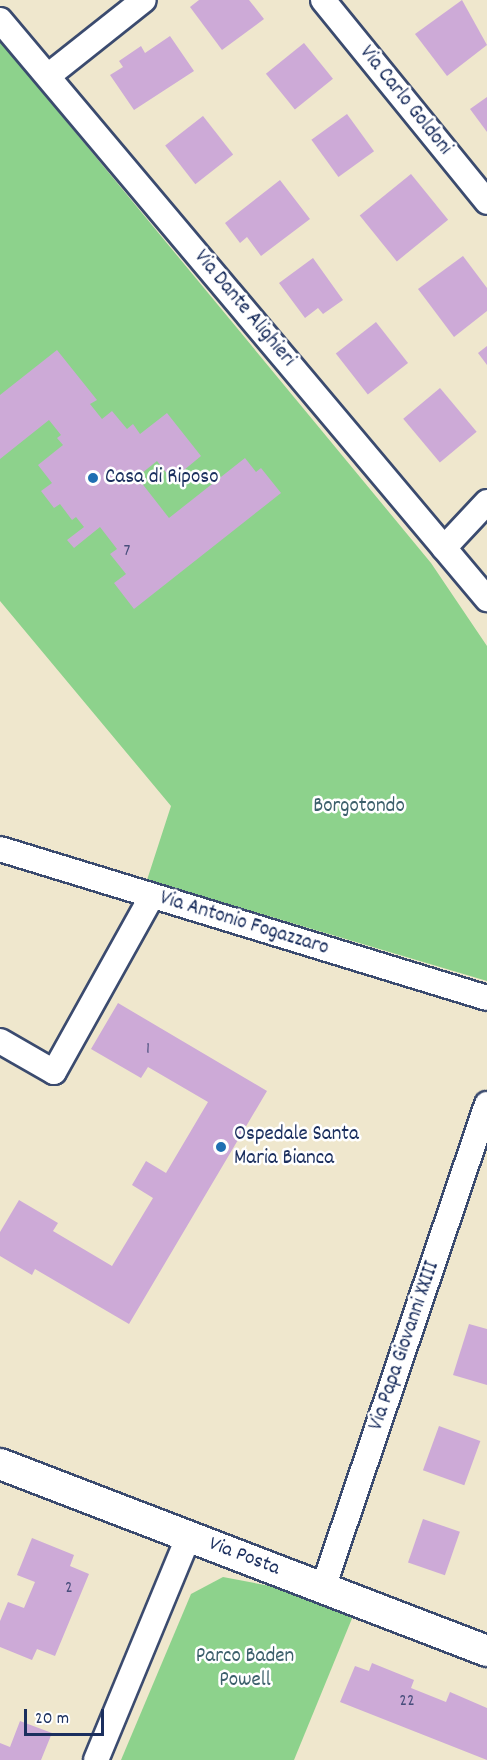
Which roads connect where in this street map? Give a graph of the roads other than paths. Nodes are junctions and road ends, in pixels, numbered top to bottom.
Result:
1 (144, 0) edge
2 (324, 0) edge
3 (0, 20) edge
4 (48, 76) junction
5 (487, 202) edge
6 (487, 502) edge
7 (444, 548) junction
8 (487, 599) edge
9 (0, 849) edge
10 (152, 896) junction
11 (487, 999) edge
12 (0, 1041) edge
13 (487, 1104) edge
14 (0, 1464) edge
15 (189, 1536) junction
16 (323, 1588) junction
17 (487, 1651) edge
18 (96, 1760) edge

1 - 4 street
2 - 5 street, Via Carlo Goldoni
3 - 4 street, Via Dante Alighieri
4 - 7 street, Via Dante Alighieri
6 - 7 street
7 - 8 street, Via Dante Alighieri
9 - 10 street, Via Antonio Fogazzaro
10 - 11 street, Via Antonio Fogazzaro
10 - 12 street
13 - 16 street, Via Papa Giovanni XXIII
14 - 15 street, Via Posta
15 - 16 street, Via Posta
15 - 18 street
16 - 17 street, Via Posta

